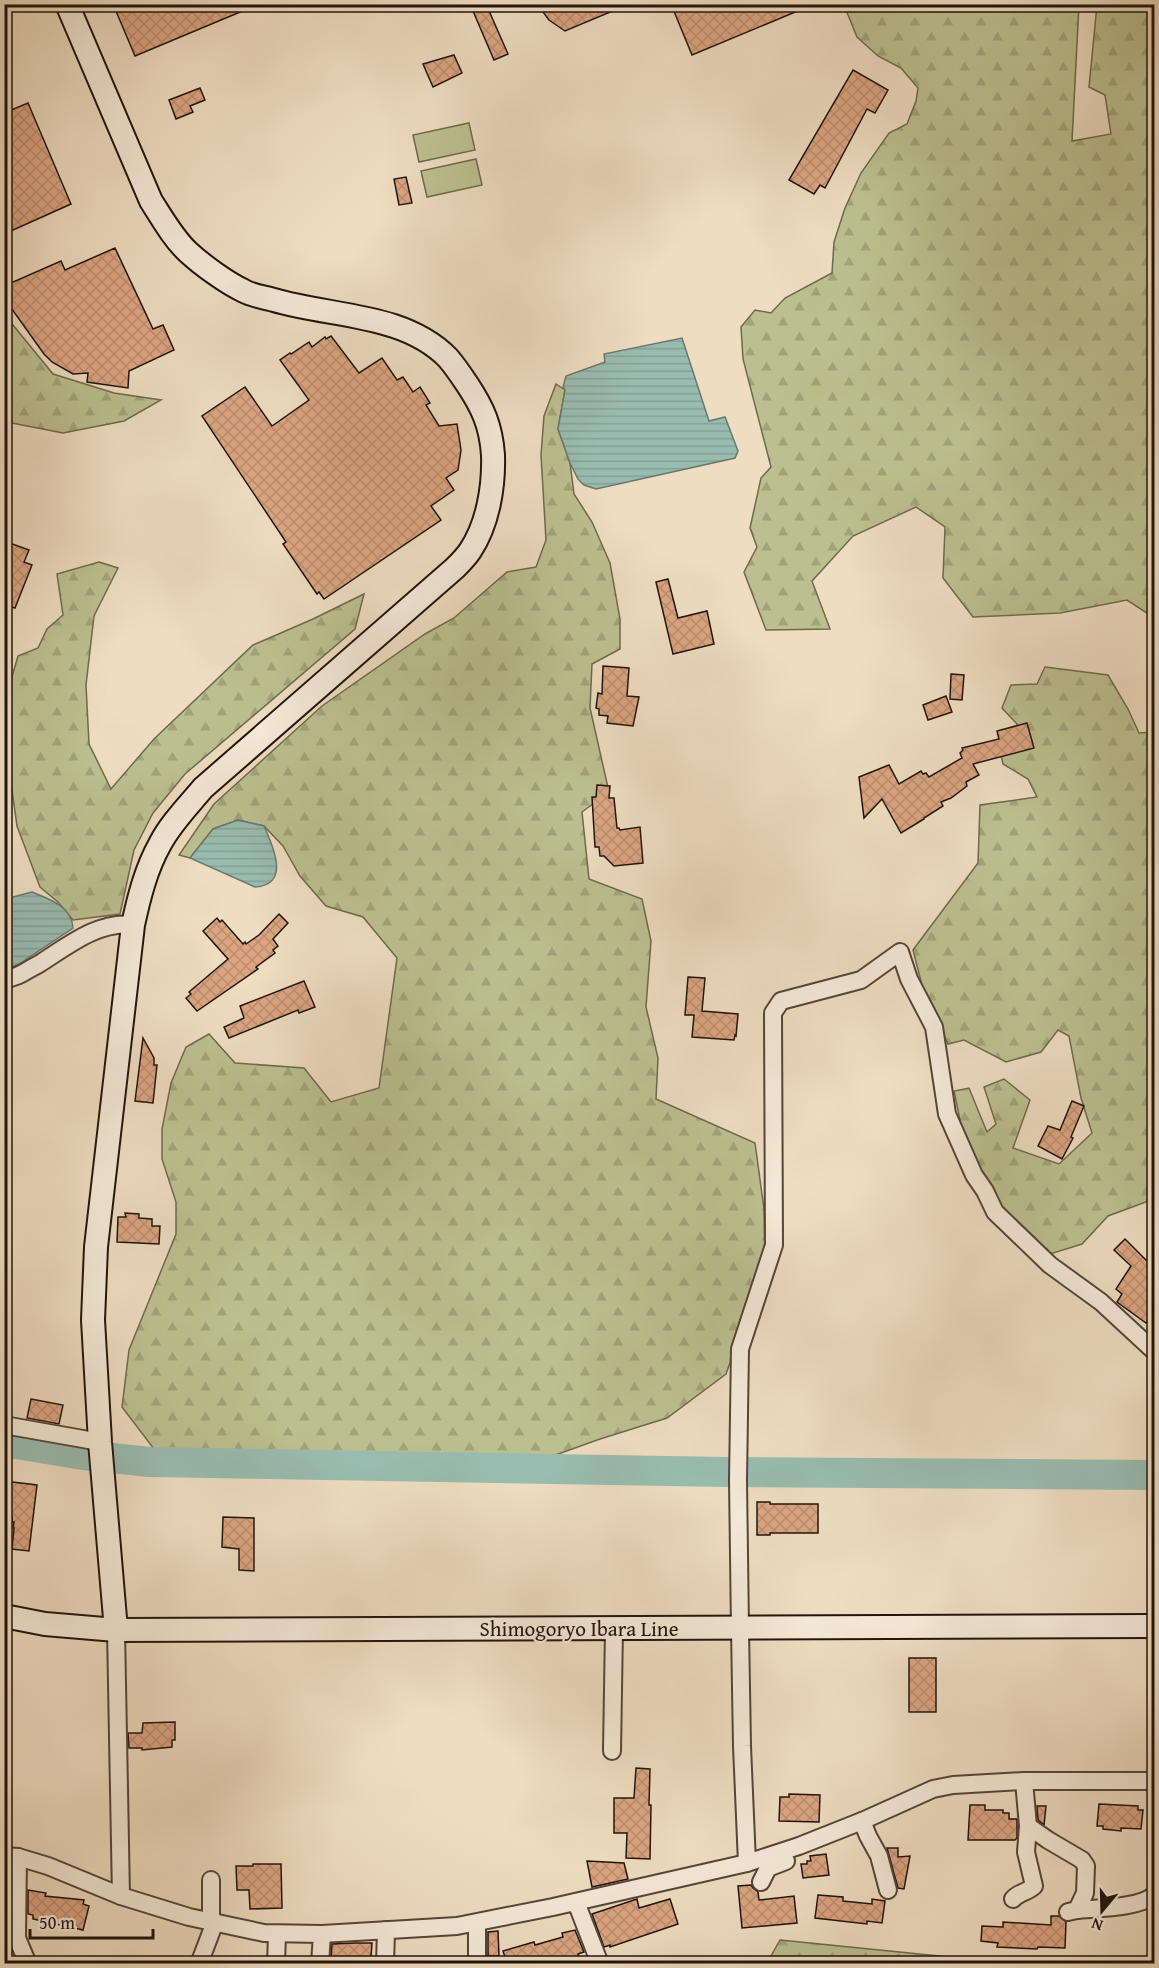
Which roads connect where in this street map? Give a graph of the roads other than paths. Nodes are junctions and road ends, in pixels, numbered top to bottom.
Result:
1 (67, 4) edge
2 (133, 925) junction
3 (4, 978) edge
4 (1155, 1351) edge
5 (4, 1425) edge
6 (101, 1448) junction
7 (4, 1616) edge
8 (1155, 1626) edge
9 (614, 1629) junction
10 (740, 1629) junction
11 (116, 1630) junction
12 (612, 1750) dead end
13 (1024, 1781) junction
14 (1155, 1781) edge
15 (862, 1821) junction
16 (1028, 1826) junction
17 (799, 1846) junction
18 (11, 1856) edge
19 (747, 1863) junction
20 (211, 1880) dead end
21 (761, 1882) dead end
22 (888, 1890) dead end
23 (1155, 1895) edge
24 (121, 1896) junction
25 (1012, 1899) dead end
26 (576, 1902) junction
27 (213, 1922) junction
28 (477, 1923) junction
29 (386, 1930) junction
30 (277, 1934) junction
31 (322, 1934) junction
32 (28, 1964) edge
33 (199, 1964) edge
34 (276, 1964) edge
35 (320, 1964) edge
36 (385, 1964) edge
37 (477, 1964) edge
38 (600, 1964) edge

1 - 2 street
2 - 3 street
2 - 6 street
4 - 10 street
5 - 6 street
6 - 11 street
7 - 11 street, Shimogoryo Ibara Line
8 - 10 street, Shimogoryo Ibara Line
9 - 10 street, Shimogoryo Ibara Line
9 - 11 street, Shimogoryo Ibara Line
9 - 12 street
10 - 19 street
11 - 24 street
13 - 14 street
13 - 15 street
13 - 16 street
15 - 17 street
15 - 22 street
16 - 23 street
16 - 25 street
17 - 19 street
17 - 21 street
18 - 24 street
18 - 32 street
19 - 26 street
20 - 27 street
24 - 27 street
26 - 28 street
26 - 38 street
27 - 30 street
27 - 33 street
28 - 29 street
28 - 37 street
29 - 31 street
29 - 36 street
30 - 31 street
30 - 34 street
31 - 35 street

